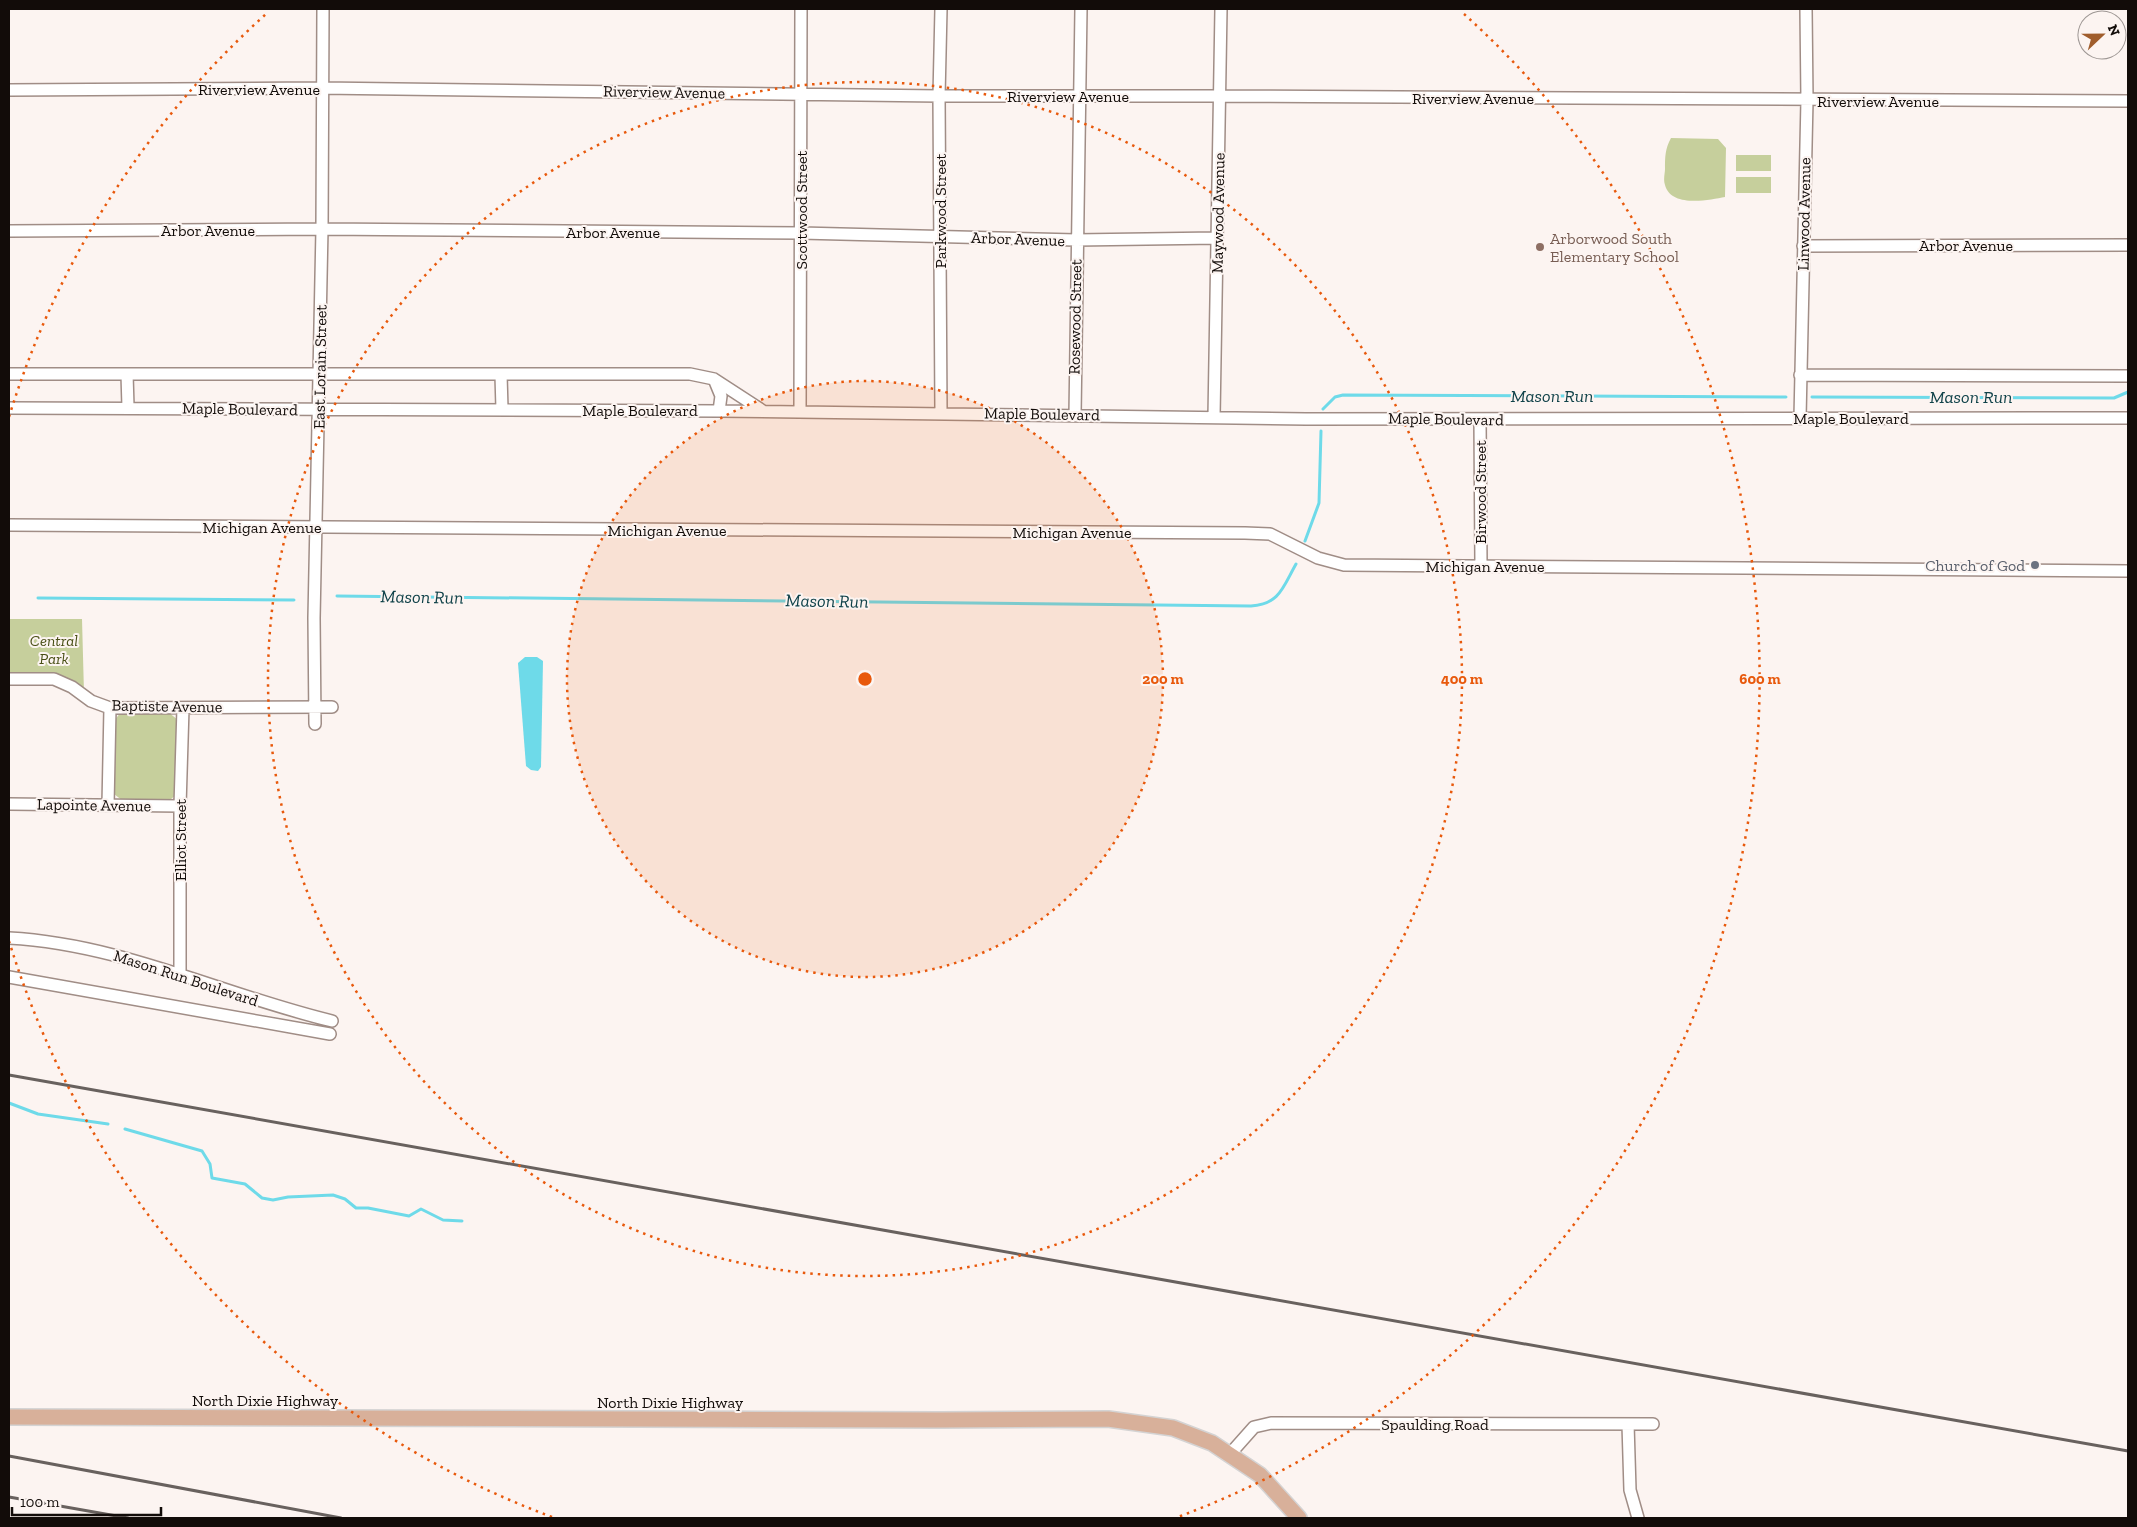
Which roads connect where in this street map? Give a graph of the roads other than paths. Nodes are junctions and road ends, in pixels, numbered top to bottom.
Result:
1 (323, 9) edge
2 (801, 9) edge
3 (941, 9) edge
4 (1081, 9) edge
5 (1221, 9) edge
6 (1806, 9) edge
7 (322, 88) junction
8 (9, 90) edge
9 (801, 94) junction
10 (939, 96) junction
11 (1221, 96) junction
12 (1081, 97) junction
13 (1807, 100) junction
14 (2128, 101) edge
15 (322, 230) junction
16 (9, 232) edge
17 (801, 233) junction
18 (940, 236) junction
19 (1217, 238) junction
20 (1076, 240) junction
21 (2128, 245) edge
22 (1804, 246) junction
23 (320, 373) junction
24 (9, 374) edge
25 (127, 374) junction
26 (501, 375) junction
27 (1800, 375) junction
28 (2128, 376) edge
29 (714, 379) junction
30 (128, 407) junction
31 (9, 408) edge
32 (502, 409) junction
33 (320, 410) junction
34 (719, 411) junction
35 (765, 412) junction
36 (800, 412) junction
37 (941, 413) junction
38 (1075, 415) junction
39 (1214, 417) junction
40 (1800, 418) junction
41 (2128, 418) edge
42 (1480, 419) junction
43 (9, 525) edge
44 (317, 528) junction
45 (1481, 565) junction
46 (2128, 571) edge
47 (9, 679) edge
48 (315, 707) junction
49 (332, 707) dead end
50 (110, 708) junction
51 (182, 708) junction
52 (315, 724) dead end
53 (9, 804) edge
54 (108, 805) junction
55 (180, 806) junction
56 (9, 938) edge
57 (180, 973) junction
58 (9, 977) edge
59 (314, 1016) junction
60 (332, 1020) dead end
61 (311, 1031) junction
62 (330, 1034) dead end
63 (9, 1417) edge
64 (1628, 1424) junction
65 (1653, 1424) dead end
66 (1230, 1454) junction
67 (1299, 1518) edge
68 (1638, 1518) edge

1 - 7 street, East Lorain Street
2 - 9 street, Scottwood Street
3 - 10 street, Parkwood Street
4 - 12 street, Rosewood Street
5 - 11 street, Maywood Avenue
6 - 13 street, Linwood Avenue
7 - 8 street, Riverview Avenue
7 - 9 street, Riverview Avenue
7 - 15 street, East Lorain Street
9 - 10 street, Riverview Avenue
9 - 17 street, Scottwood Street
10 - 12 street, Riverview Avenue
10 - 18 street, Parkwood Street
11 - 12 street, Riverview Avenue
11 - 13 street, Riverview Avenue
11 - 19 street, Maywood Avenue
12 - 20 street, Rosewood Street
13 - 14 street, Riverview Avenue
13 - 22 street, Linwood Avenue
15 - 16 street, Arbor Avenue
15 - 17 street, Arbor Avenue
15 - 23 street, East Lorain Street
17 - 18 street, Arbor Avenue
17 - 36 street, Scottwood Street
18 - 20 street, Arbor Avenue
18 - 37 street, Parkwood Street
19 - 20 street, Arbor Avenue
19 - 39 street, Maywood Avenue
20 - 38 street, Rosewood Street
21 - 22 street, Arbor Avenue
22 - 27 street, Linwood Avenue
23 - 25 street, Maple Boulevard
23 - 26 street, Maple Boulevard
23 - 33 street, East Lorain Street
24 - 25 street, Maple Boulevard
25 - 30 street
26 - 29 street, Maple Boulevard
26 - 32 street
27 - 28 street
27 - 40 street, Linwood Avenue
29 - 34 street, Maple Boulevard
29 - 35 street, Maple Boulevard
30 - 31 street, Maple Boulevard
30 - 33 street, Maple Boulevard
32 - 33 street, Maple Boulevard
32 - 34 street, Maple Boulevard
33 - 44 street, East Lorain Street
34 - 35 street, Maple Boulevard
35 - 36 street, Maple Boulevard
36 - 37 street, Maple Boulevard
37 - 38 street, Maple Boulevard
38 - 39 street, Maple Boulevard
39 - 42 street, Maple Boulevard
40 - 41 street, Maple Boulevard
40 - 42 street, Maple Boulevard
42 - 45 street, Birwood Street
43 - 44 street, Michigan Avenue
44 - 45 street, Michigan Avenue
44 - 48 street, East Lorain Street
45 - 46 street, Michigan Avenue
47 - 50 street, Baptiste Avenue
48 - 49 street, Baptiste Avenue
48 - 51 street, Baptiste Avenue
48 - 52 street, East Lorain Street
50 - 51 street, Baptiste Avenue
50 - 54 street
51 - 55 street, Elliot Street
53 - 54 street, Lapointe Avenue
54 - 55 street, Lapointe Avenue
55 - 57 street, Elliot Street
56 - 57 street, Mason Run Boulevard
57 - 59 street, Mason Run Boulevard
58 - 61 street, Mason Run Boulevard
59 - 60 street, Mason Run Boulevard
59 - 61 street
61 - 62 street, Mason Run Boulevard
63 - 66 main road, North Dixie Highway
64 - 65 street, Spaulding Road
64 - 66 street, Spaulding Road
64 - 68 street
66 - 67 main road, North Dixie Highway

